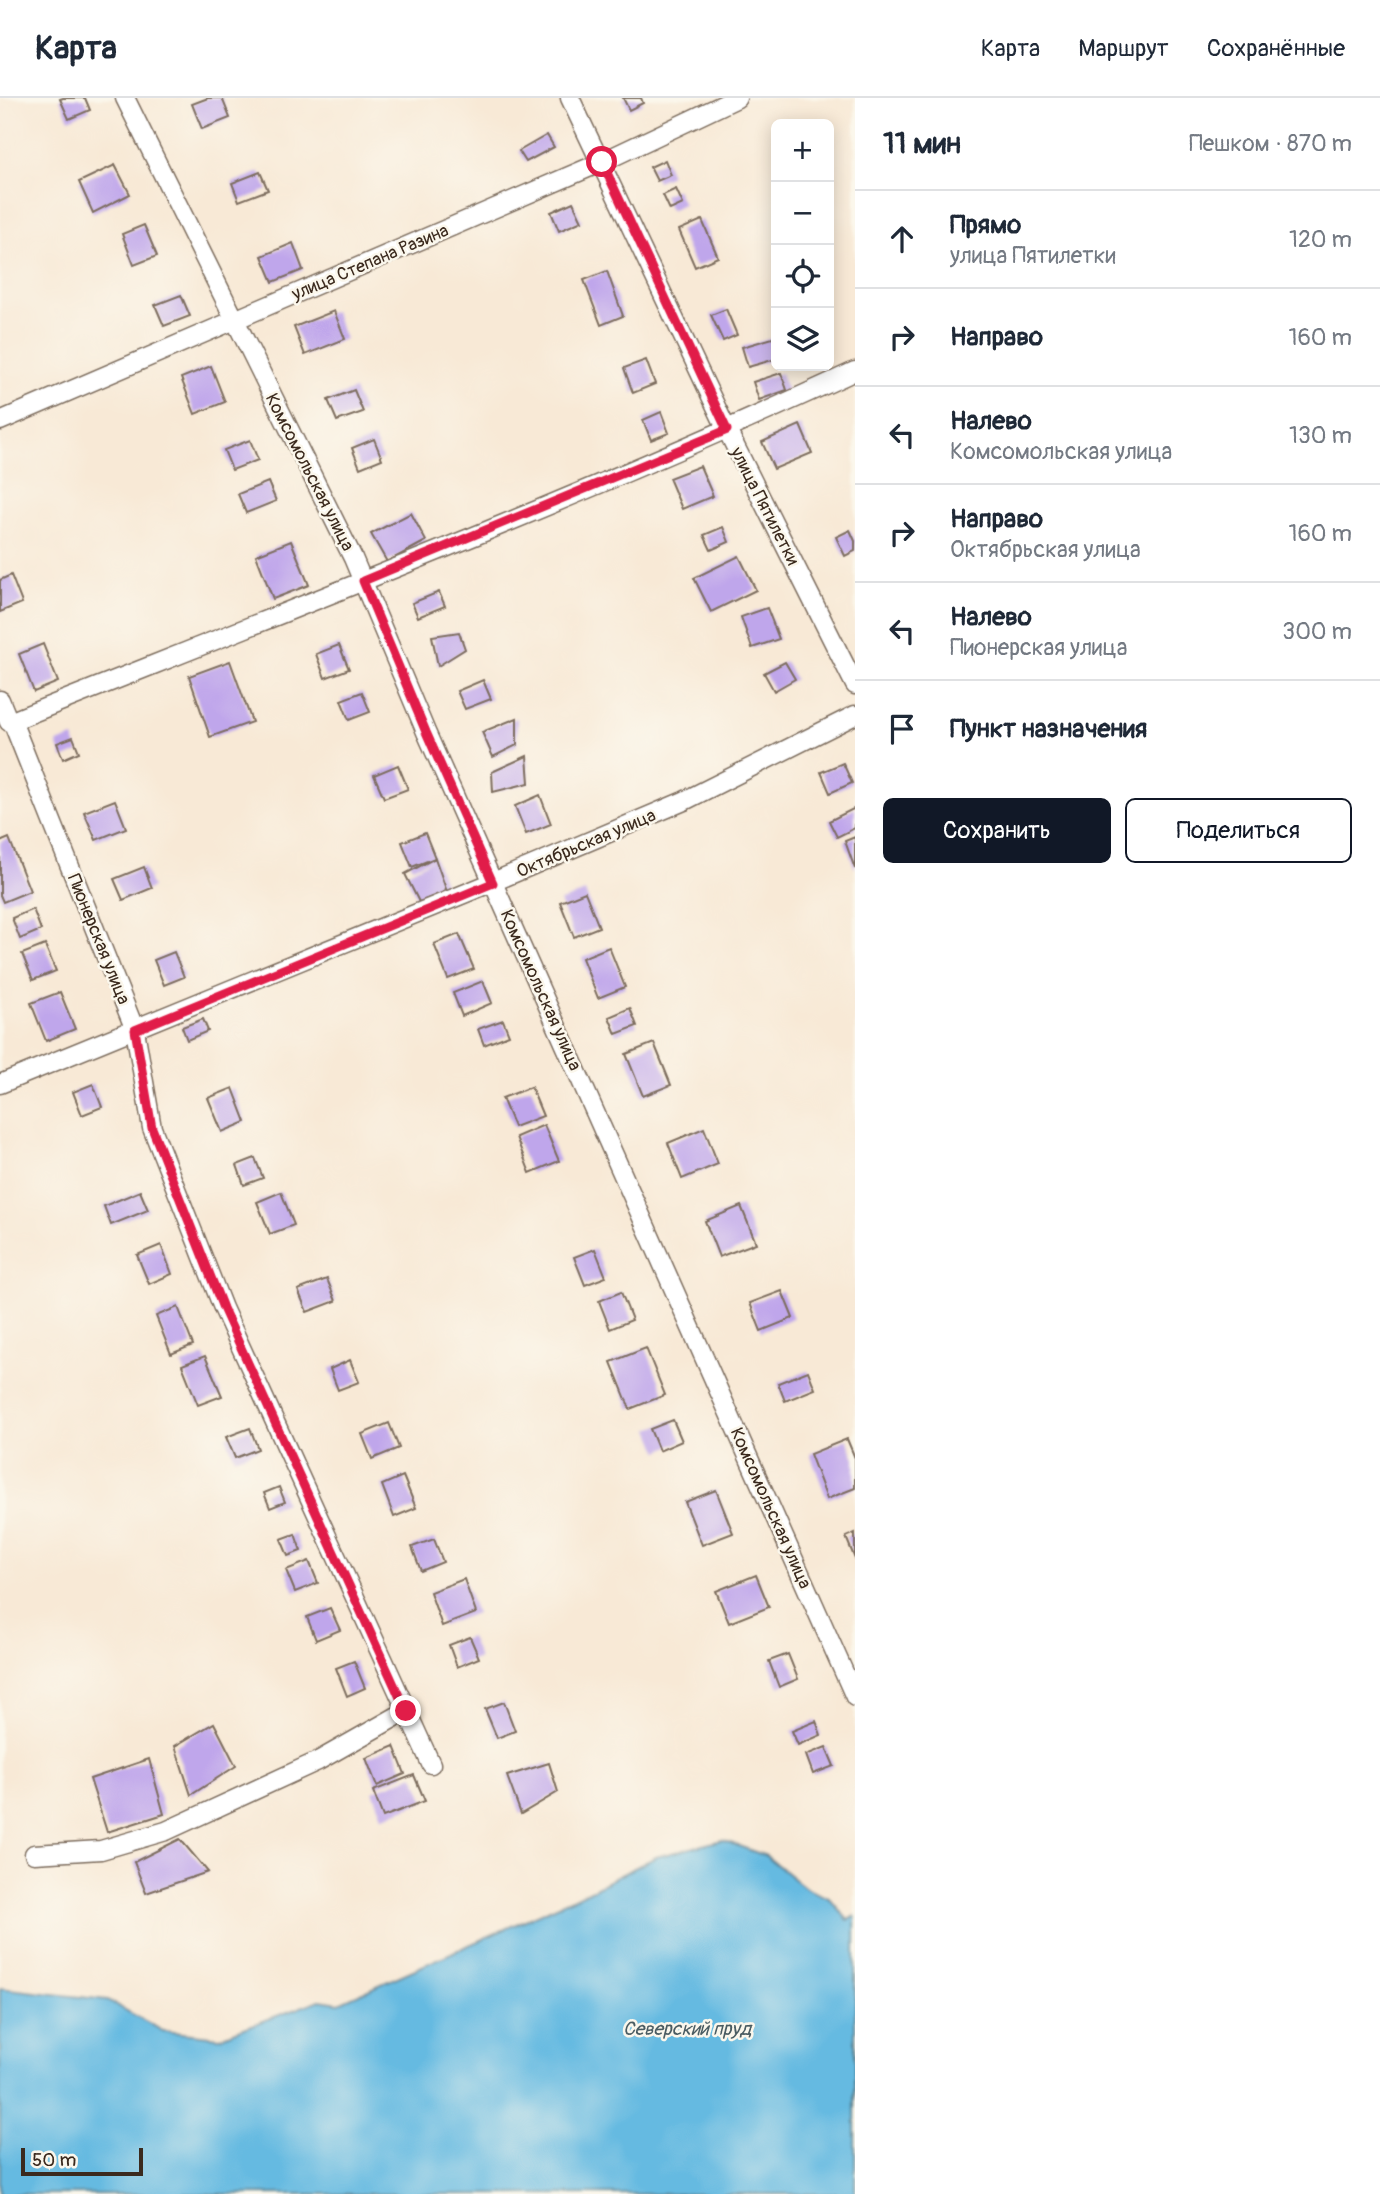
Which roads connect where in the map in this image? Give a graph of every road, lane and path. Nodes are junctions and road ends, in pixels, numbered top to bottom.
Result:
1 (125, 98) edge
2 (570, 98) edge
3 (737, 98) edge
4 (602, 162) junction
5 (235, 320) junction
6 (855, 371) edge
7 (0, 421) edge
8 (727, 430) junction
9 (363, 581) junction
10 (855, 685) edge
11 (0, 699) edge
12 (855, 715) edge
13 (12, 721) junction
14 (493, 883) junction
15 (135, 1030) junction
16 (0, 1084) edge
17 (855, 1697) edge
18 (406, 1711) junction
19 (431, 1764) dead end
20 (34, 1854) dead end

1 - 5 street, Комсомольская улица
2 - 4 street, улица Пятилетки
3 - 4 street, улица Степана Разина
4 - 5 street, улица Степана Разина
4 - 8 street, улица Пятилетки
5 - 7 street, улица Степана Разина
5 - 9 street, Комсомольская улица
6 - 8 street
8 - 9 street
8 - 10 street, улица Пятилетки
9 - 13 street
9 - 14 street, Комсомольская улица
11 - 13 street, Пионерская улица
12 - 14 street, Октябрьская улица
13 - 15 street, Пионерская улица
14 - 15 street, Октябрьская улица
14 - 17 street, Комсомольская улица
15 - 16 street, Октябрьская улица
15 - 18 street, Пионерская улица
18 - 19 street, Пионерская улица
18 - 20 street

